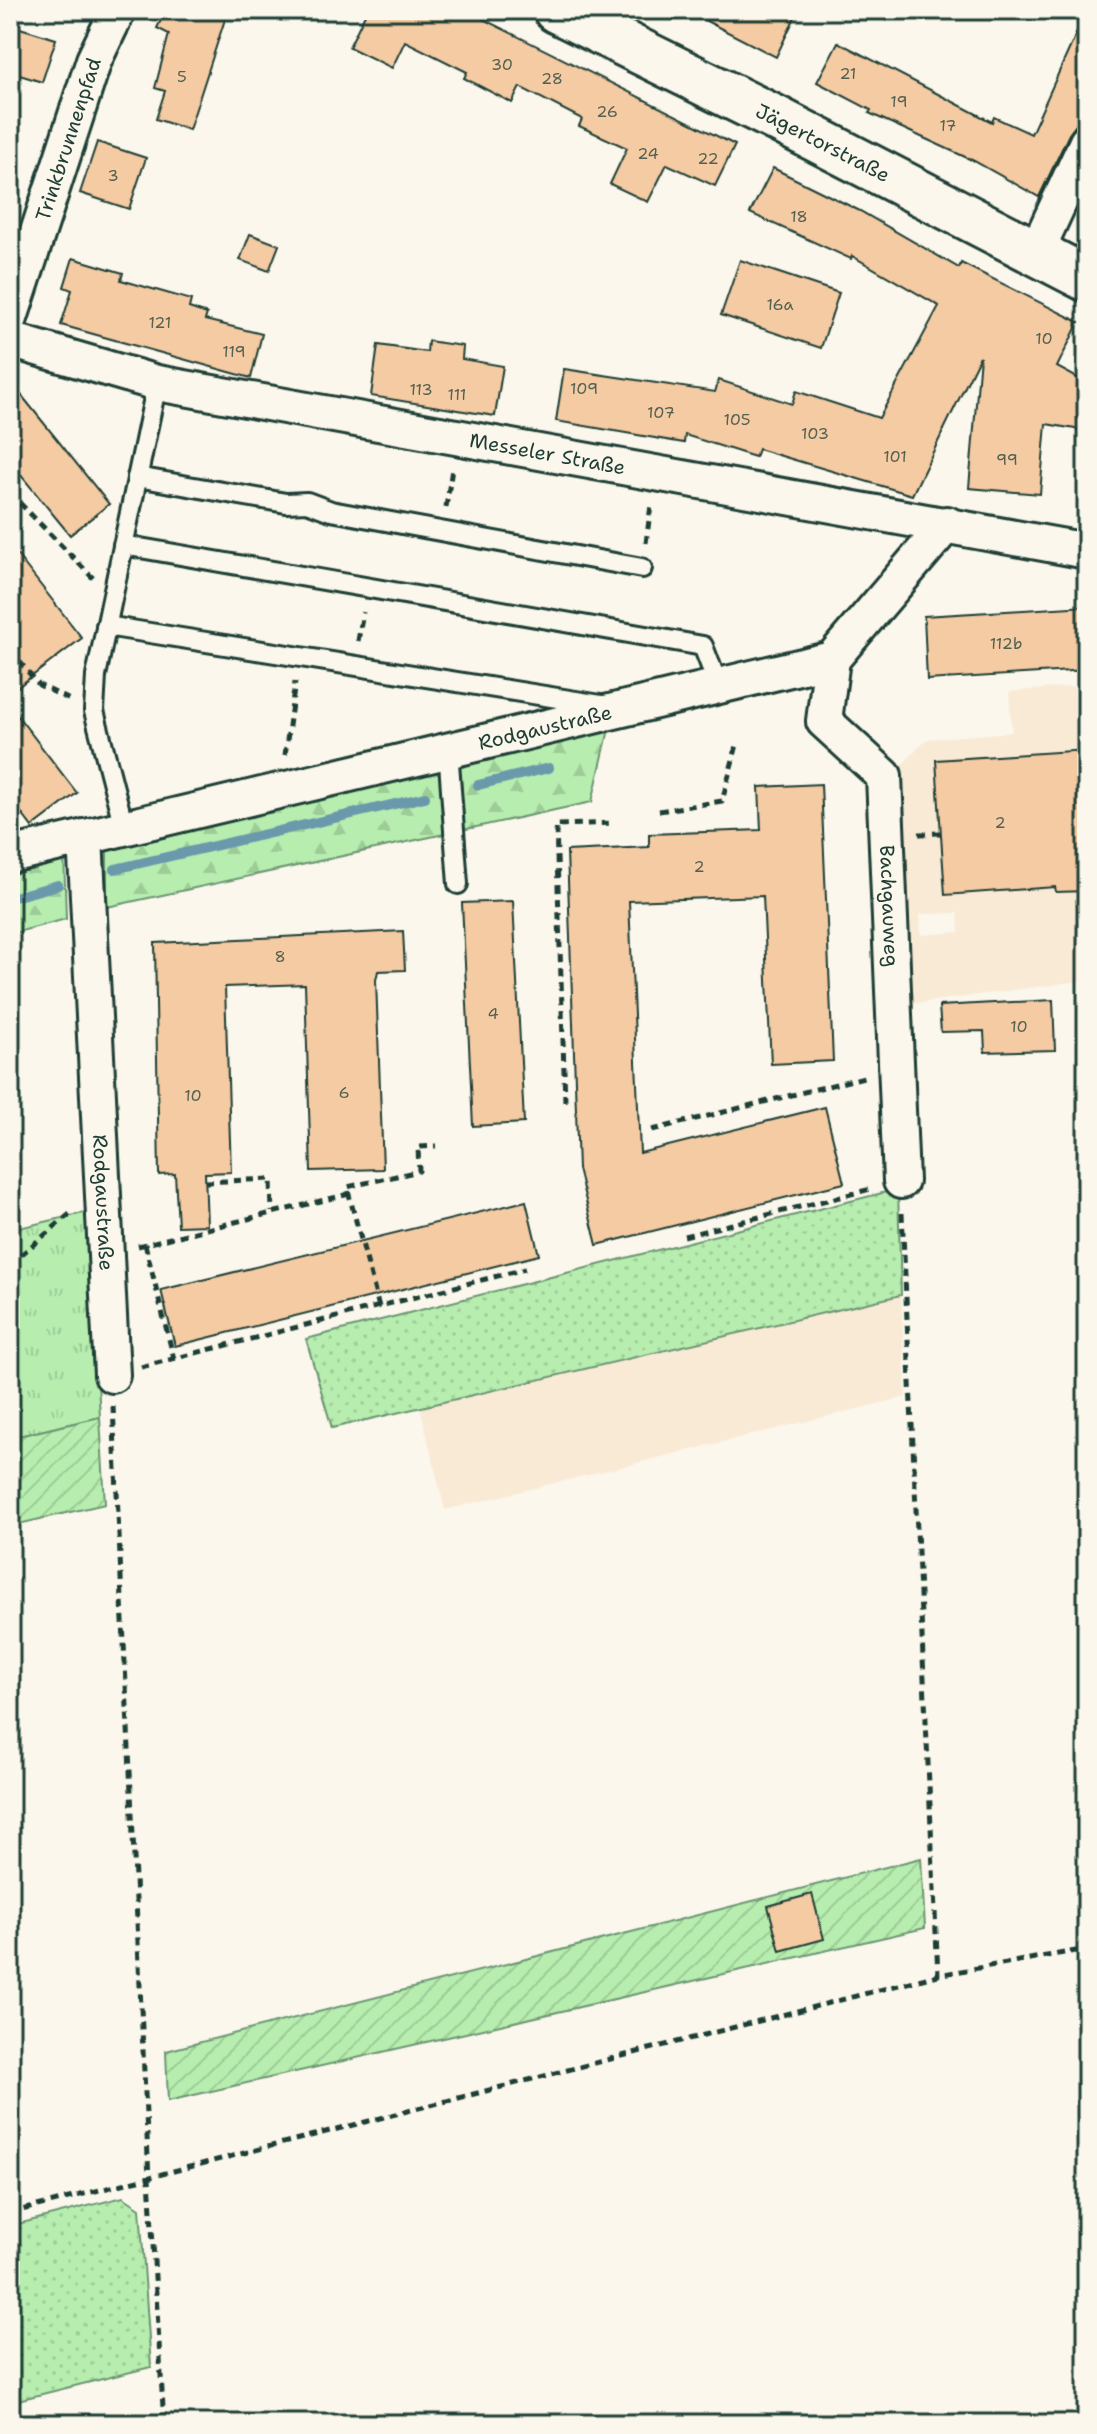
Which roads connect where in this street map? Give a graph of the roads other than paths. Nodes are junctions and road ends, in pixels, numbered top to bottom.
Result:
1 (118, 10) edge
2 (556, 10) edge
3 (1087, 142) edge
4 (1036, 252) junction
5 (1087, 279) edge
6 (10, 318) edge
7 (10, 340) edge
8 (157, 383) junction
9 (137, 477) junction
10 (947, 524) junction
11 (123, 545) junction
12 (1087, 551) edge
13 (642, 568) road end
14 (106, 626) junction
15 (832, 659) junction
16 (718, 685) junction
17 (621, 708) junction
18 (448, 749) junction
19 (124, 827) junction
20 (85, 837) junction
21 (10, 855) edge
22 (458, 884) dead end
23 (901, 1181) road end
24 (112, 1375) road end

1 - 6 street, Trinkbrunnenpfad
2 - 4 street, Jägertorstraße
3 - 4 street
4 - 5 street, Jägertorstraße
7 - 8 street, Messeler Straße
8 - 9 lane
8 - 10 street, Messeler Straße
9 - 11 lane
9 - 13 lane
10 - 12 street, Messeler Straße
10 - 15 street
11 - 14 lane
11 - 16 lane
14 - 17 lane
14 - 19 lane
15 - 16 street, Rodgaustraße
15 - 23 street, Bachgauweg
16 - 17 street, Rodgaustraße
17 - 18 street, Rodgaustraße
18 - 19 street, Rodgaustraße
18 - 22 lane
19 - 20 street, Rodgaustraße
20 - 21 street, Rodgaustraße
20 - 24 street, Rodgaustraße

